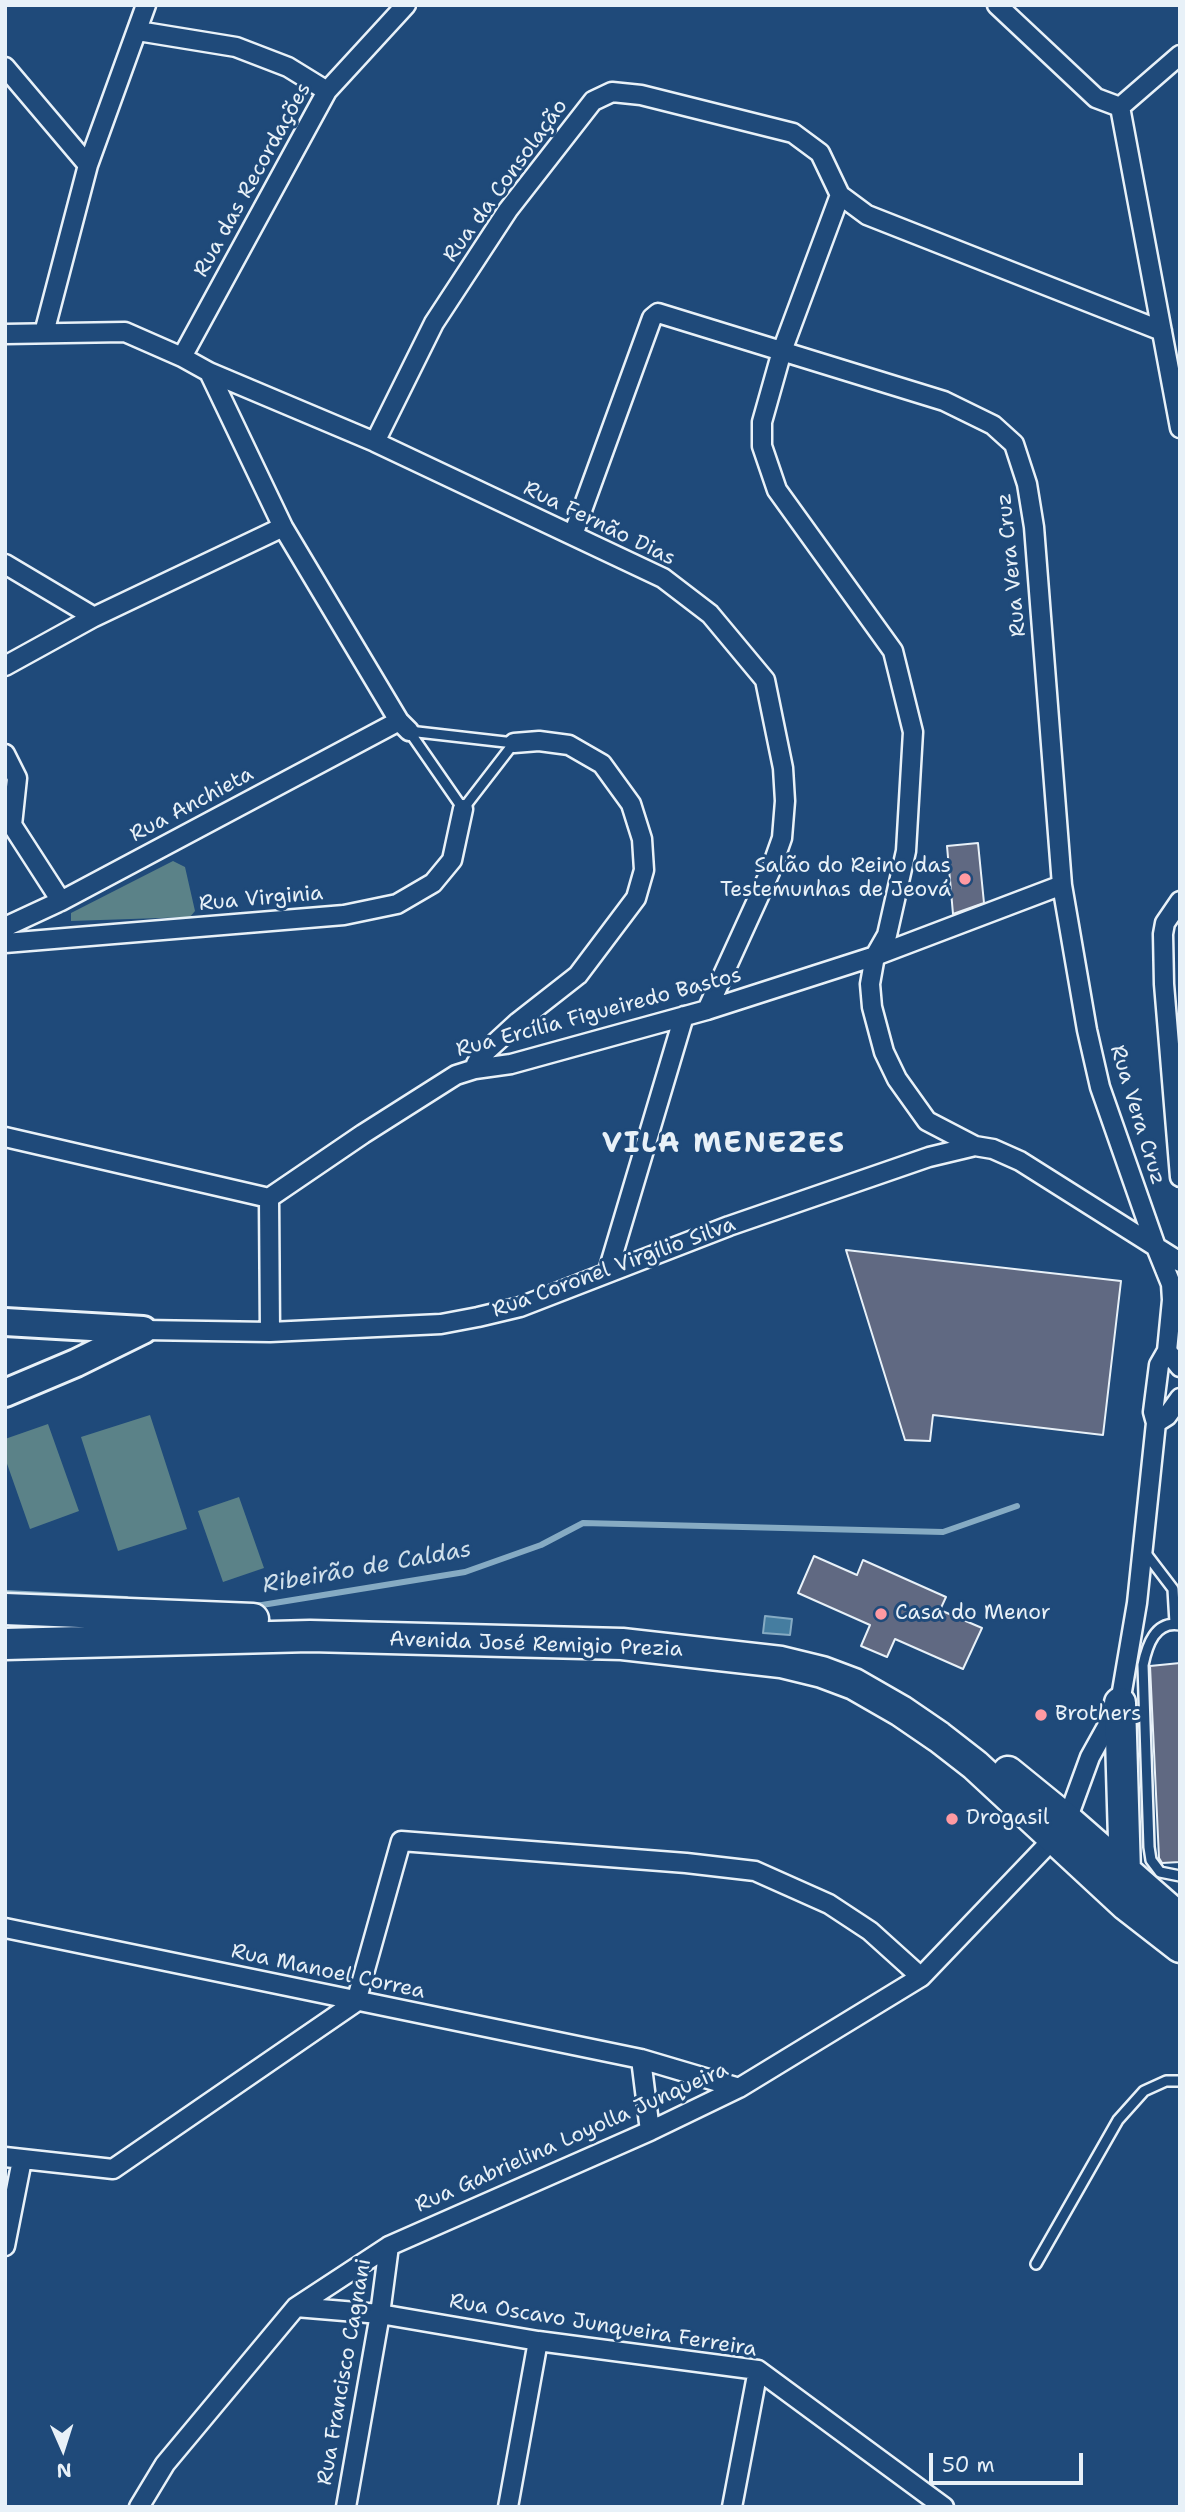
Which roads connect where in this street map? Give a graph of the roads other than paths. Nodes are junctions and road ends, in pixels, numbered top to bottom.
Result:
1 (146, 5) edge
2 (406, 5) edge
3 (997, 5) edge
4 (138, 31) junction
5 (1180, 55) edge
6 (5, 67) edge
7 (327, 90) junction
8 (1120, 107) junction
9 (88, 164) junction
10 (840, 195) junction
11 (1162, 331) junction
12 (44, 333) junction
13 (5, 334) edge
14 (782, 351) junction
15 (182, 357) junction
16 (209, 372) junction
17 (1180, 428) edge
18 (374, 442) junction
19 (283, 527) junction
20 (573, 535) junction
21 (5, 564) edge
22 (94, 617) junction
23 (5, 666) edge
24 (404, 726) junction
25 (514, 743) junction
26 (5, 754) edge
27 (463, 809) junction
28 (1062, 885) junction
29 (61, 901) junction
30 (1180, 901) edge
31 (5, 928) edge
32 (5, 943) edge
33 (875, 956) junction
34 (707, 1010) junction
35 (684, 1016) junction
36 (475, 1069) junction
37 (5, 1137) edge
38 (975, 1146) junction
39 (1180, 1177) edge
40 (269, 1198) junction
41 (1156, 1247) junction
42 (1180, 1262) edge
43 (608, 1271) junction
44 (5, 1322) edge
45 (71, 1324) junction
46 (1175, 1326) edge
47 (144, 1330) junction
48 (270, 1332) junction
49 (1167, 1351) junction
50 (76, 1363) junction
51 (1180, 1367) edge
52 (5, 1393) edge
53 (1180, 1398) edge
54 (1156, 1423) junction
55 (1143, 1549) junction
56 (5, 1609) edge
57 (1177, 1624) edge
58 (5, 1644) edge
59 (1120, 1703) junction
60 (1060, 1830) junction
61 (1125, 1873) junction
62 (1179, 1877) edge
63 (1180, 1919) edge
64 (5, 1928) edge
65 (1180, 1947) edge
66 (921, 1977) junction
67 (356, 2002) junction
68 (642, 2060) junction
69 (1180, 2081) edge
70 (739, 2088) junction
71 (650, 2131) junction
72 (14, 2158) edge
73 (5, 2246) edge
74 (389, 2246) junction
75 (1037, 2264) dead end
76 (296, 2306) junction
77 (380, 2314) junction
78 (538, 2341) junction
79 (758, 2370) junction
80 (139, 2507) edge
81 (346, 2507) edge
82 (508, 2507) edge
83 (732, 2507) edge
84 (944, 2507) edge

1 - 4 street
2 - 7 street, Rua das Recordações
3 - 8 street
4 - 7 street
4 - 9 street
5 - 8 street
6 - 9 street
7 - 15 street, Rua das Recordações
8 - 11 street
9 - 12 street
10 - 11 street, Rua da Consolação
10 - 14 street
10 - 18 street, Rua da Consolação
11 - 17 street
12 - 13 street, Rua Fernão Dias
12 - 15 street, Rua Fernão Dias
14 - 20 street, Rua Vera Cruz
14 - 28 street, Rua Vera Cruz
14 - 33 street
15 - 16 street, Rua Fernão Dias
16 - 18 street, Rua Fernão Dias
16 - 19 street
18 - 20 street, Rua Fernão Dias
19 - 22 street
19 - 24 street
20 - 34 street, Rua Fernão Dias
21 - 22 street
22 - 23 street
24 - 25 lane
24 - 27 lane
24 - 29 street, Rua Anchieta
25 - 27 lane
25 - 36 street
26 - 29 street
27 - 32 street, Rua Virginia
28 - 33 street, Rua Ercília Figueiredo Bastos
28 - 41 street, Rua Vera Cruz
29 - 31 street, Rua Anchieta
30 - 39 street
33 - 34 street, Rua Ercília Figueiredo Bastos
33 - 38 street
34 - 35 street, Rua Ercília Figueiredo Bastos
35 - 36 street, Rua Ercília Figueiredo Bastos
35 - 43 street
36 - 40 street, Rua Ercília Figueiredo Bastos
37 - 40 street
38 - 41 street
38 - 43 street, Rua Coronel Virgílio Silva
40 - 48 street
41 - 42 street
41 - 46 street, Rua Vera Cruz
43 - 48 street, Rua Coronel Virgílio Silva
44 - 45 street, Rua Coronel Virgílio Silva
45 - 47 street, Rua Coronel Virgílio Silva
45 - 50 street
46 - 49 street, Rua Vera Cruz
47 - 48 street, Rua Coronel Virgílio Silva
47 - 50 street
49 - 51 street
49 - 54 street, Rua Vera Cruz
50 - 52 street
53 - 54 street
54 - 55 street, Rua Vera Cruz
55 - 57 lane
55 - 59 street, Rua Vera Cruz
56 - 60 main road, Avenida José Remigio Prezia
57 - 62 lane
58 - 60 main road, Avenida José Remigio Prezia
59 - 60 street, Rua Vera Cruz
59 - 61 main road
60 - 61 main road, Avenida José Remigio Prezia
60 - 65 main road, Avenida José Remigio Prezia
60 - 66 street, Rua Gabrielina Loyolla Junqueira
61 - 63 main road, Avenida José Remigio Prezia
64 - 67 street, Rua Manoel Correa
66 - 67 street
66 - 70 street, Rua Gabrielina Loyolla Junqueira
67 - 68 street, Rua Manoel Correa
67 - 72 street
68 - 70 street, Rua Manoel Correa
68 - 71 street
69 - 75 lane
70 - 71 street, Rua Gabrielina Loyolla Junqueira
71 - 74 street, Rua Gabrielina Loyolla Junqueira
72 - 73 street
74 - 76 street, Rua Gabrielina Loyolla Junqueira
74 - 77 street, Rua Francisco Cagnani
76 - 77 street, Rua Oscavo Junqueira Ferreira
76 - 80 street, Rua Gabrielina Loyolla Junqueira
77 - 78 street, Rua Oscavo Junqueira Ferreira
77 - 81 street, Rua Francisco Cagnani
78 - 79 street, Rua Oscavo Junqueira Ferreira
78 - 82 street
79 - 83 street
79 - 84 street, Rua Oscavo Junqueira Ferreira

